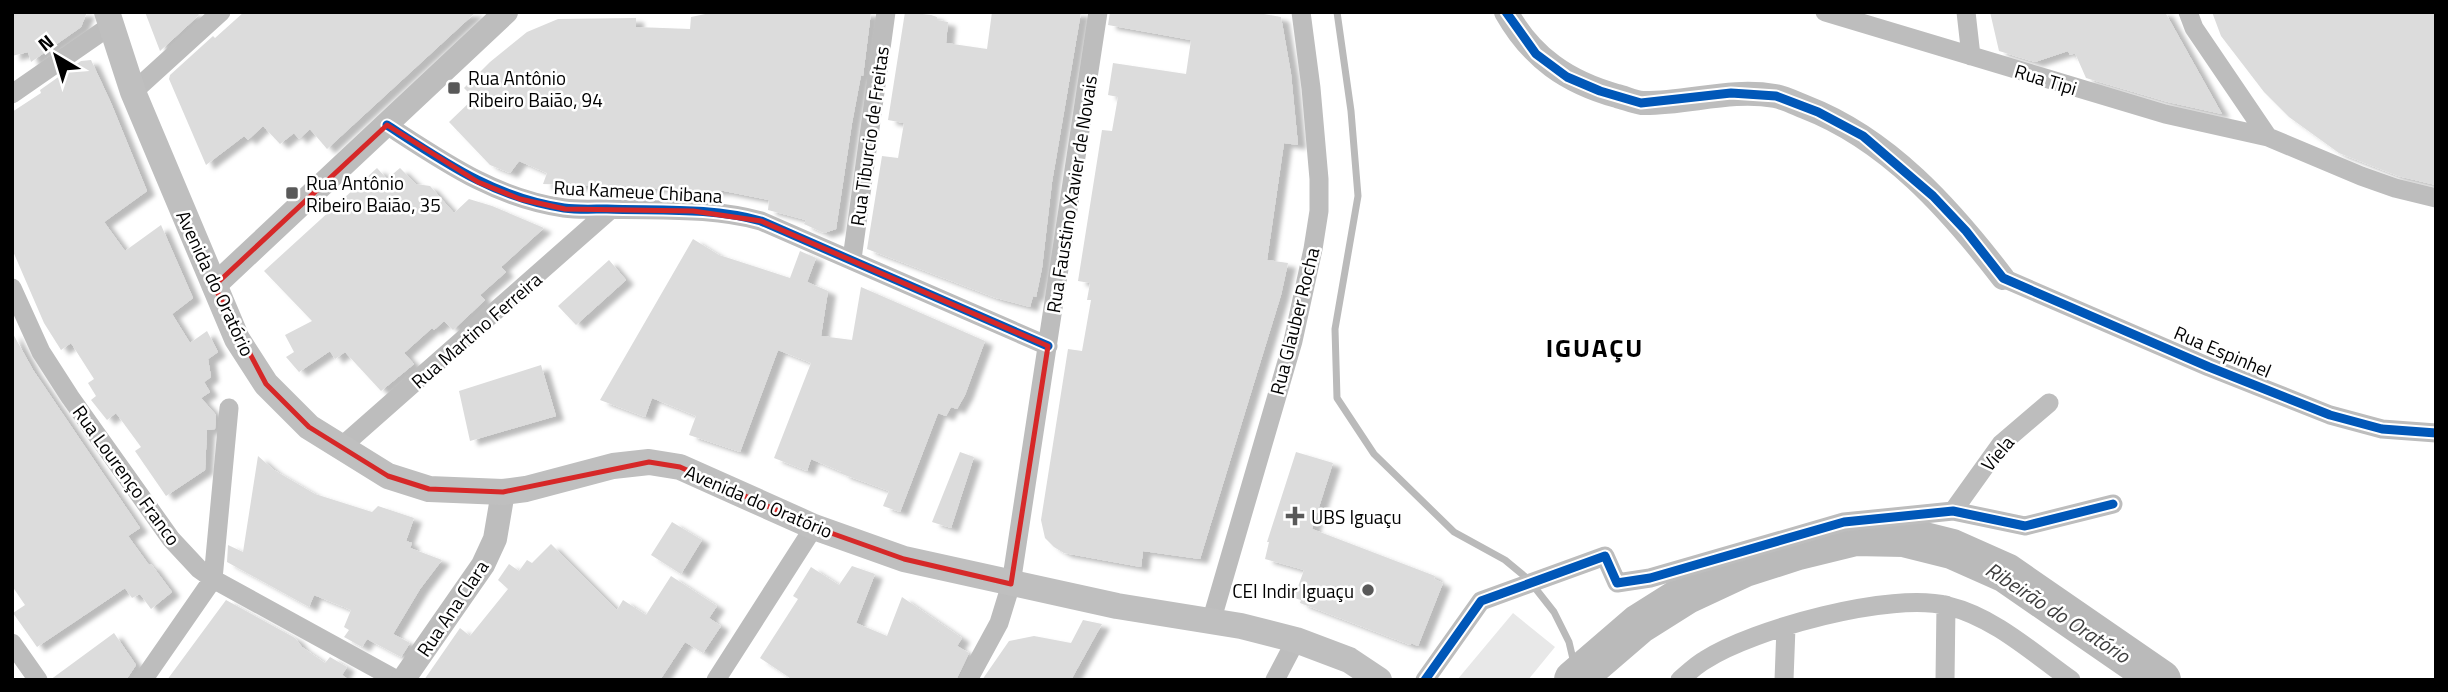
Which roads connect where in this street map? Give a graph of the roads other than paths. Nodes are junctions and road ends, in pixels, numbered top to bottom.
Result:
1 (220, 12) edge
2 (506, 12) edge
3 (886, 12) edge
4 (1098, 12) edge
5 (1301, 12) edge
6 (1506, 12) edge
7 (1825, 12) edge
8 (1966, 12) edge
9 (2188, 12) edge
10 (108, 19) edge
11 (1971, 56) junction
12 (134, 92) junction
13 (12, 94) edge
14 (387, 125) junction
15 (2268, 137) junction
16 (2436, 198) edge
17 (610, 209) junction
18 (852, 259) junction
19 (2003, 278) joint
20 (214, 286) junction
21 (12, 288) edge
22 (1048, 346) junction
23 (2049, 403) dead end
24 (229, 408) dead end
25 (2436, 433) edge
26 (340, 448) junction
27 (503, 492) junction
28 (2113, 504) dead end
29 (1953, 511) junction
30 (814, 527) junction
31 (213, 579) junction
32 (1011, 584) junction
33 (1946, 605) junction
34 (1210, 622) junction
35 (1786, 627) junction
36 (1296, 640) junction
37 (12, 643) edge
38 (38, 680) edge
39 (143, 680) edge
40 (397, 680) edge
41 (403, 680) edge
42 (716, 680) edge
43 (968, 680) edge
44 (1275, 680) edge
45 (1379, 680) edge
46 (1425, 680) edge
47 (1680, 680) edge
48 (1784, 680) edge
49 (1945, 680) edge
50 (2071, 680) edge

1 - 12 street
2 - 14 street
3 - 18 street, Rua Tiburcio de Freitas
4 - 22 street, Rua Faustino Xavier de Novais
5 - 34 street, Rua Glauber Rocha
6 - 19 street
7 - 11 street, Rua Tipi
8 - 11 street
9 - 15 street
10 - 12 main road, Avenida do Oratório
10 - 13 street
11 - 15 street, Rua Tipi
12 - 20 main road, Avenida do Oratório
14 - 17 street, Rua Kameue Chibana
14 - 20 street
15 - 16 street, Rua Tipi
17 - 18 street, Rua Kameue Chibana
17 - 26 street, Rua Martino Ferreira
18 - 22 street, Rua Kameue Chibana
19 - 25 street, Rua Espinhel
20 - 26 main road, Avenida do Oratório
21 - 31 street, Rua Lourenço Franco
22 - 32 street, Rua Faustino Xavier de Novais
23 - 29 street, Viela
24 - 31 street
26 - 27 main road, Avenida do Oratório
27 - 30 main road, Avenida do Oratório
27 - 41 street, Rua Ana Clara
28 - 29 street
29 - 46 street
30 - 32 main road, Avenida do Oratório
30 - 42 street
31 - 39 street
31 - 40 street, Rua Lourenço Franco
32 - 34 main road, Avenida do Oratório
32 - 43 street, Rua Faustino Xavier de Novais
33 - 35 street
33 - 49 street
33 - 50 street
34 - 36 main road, Avenida do Oratório
35 - 47 street
35 - 48 street
36 - 44 street
36 - 45 main road, Avenida do Oratório
37 - 38 street

